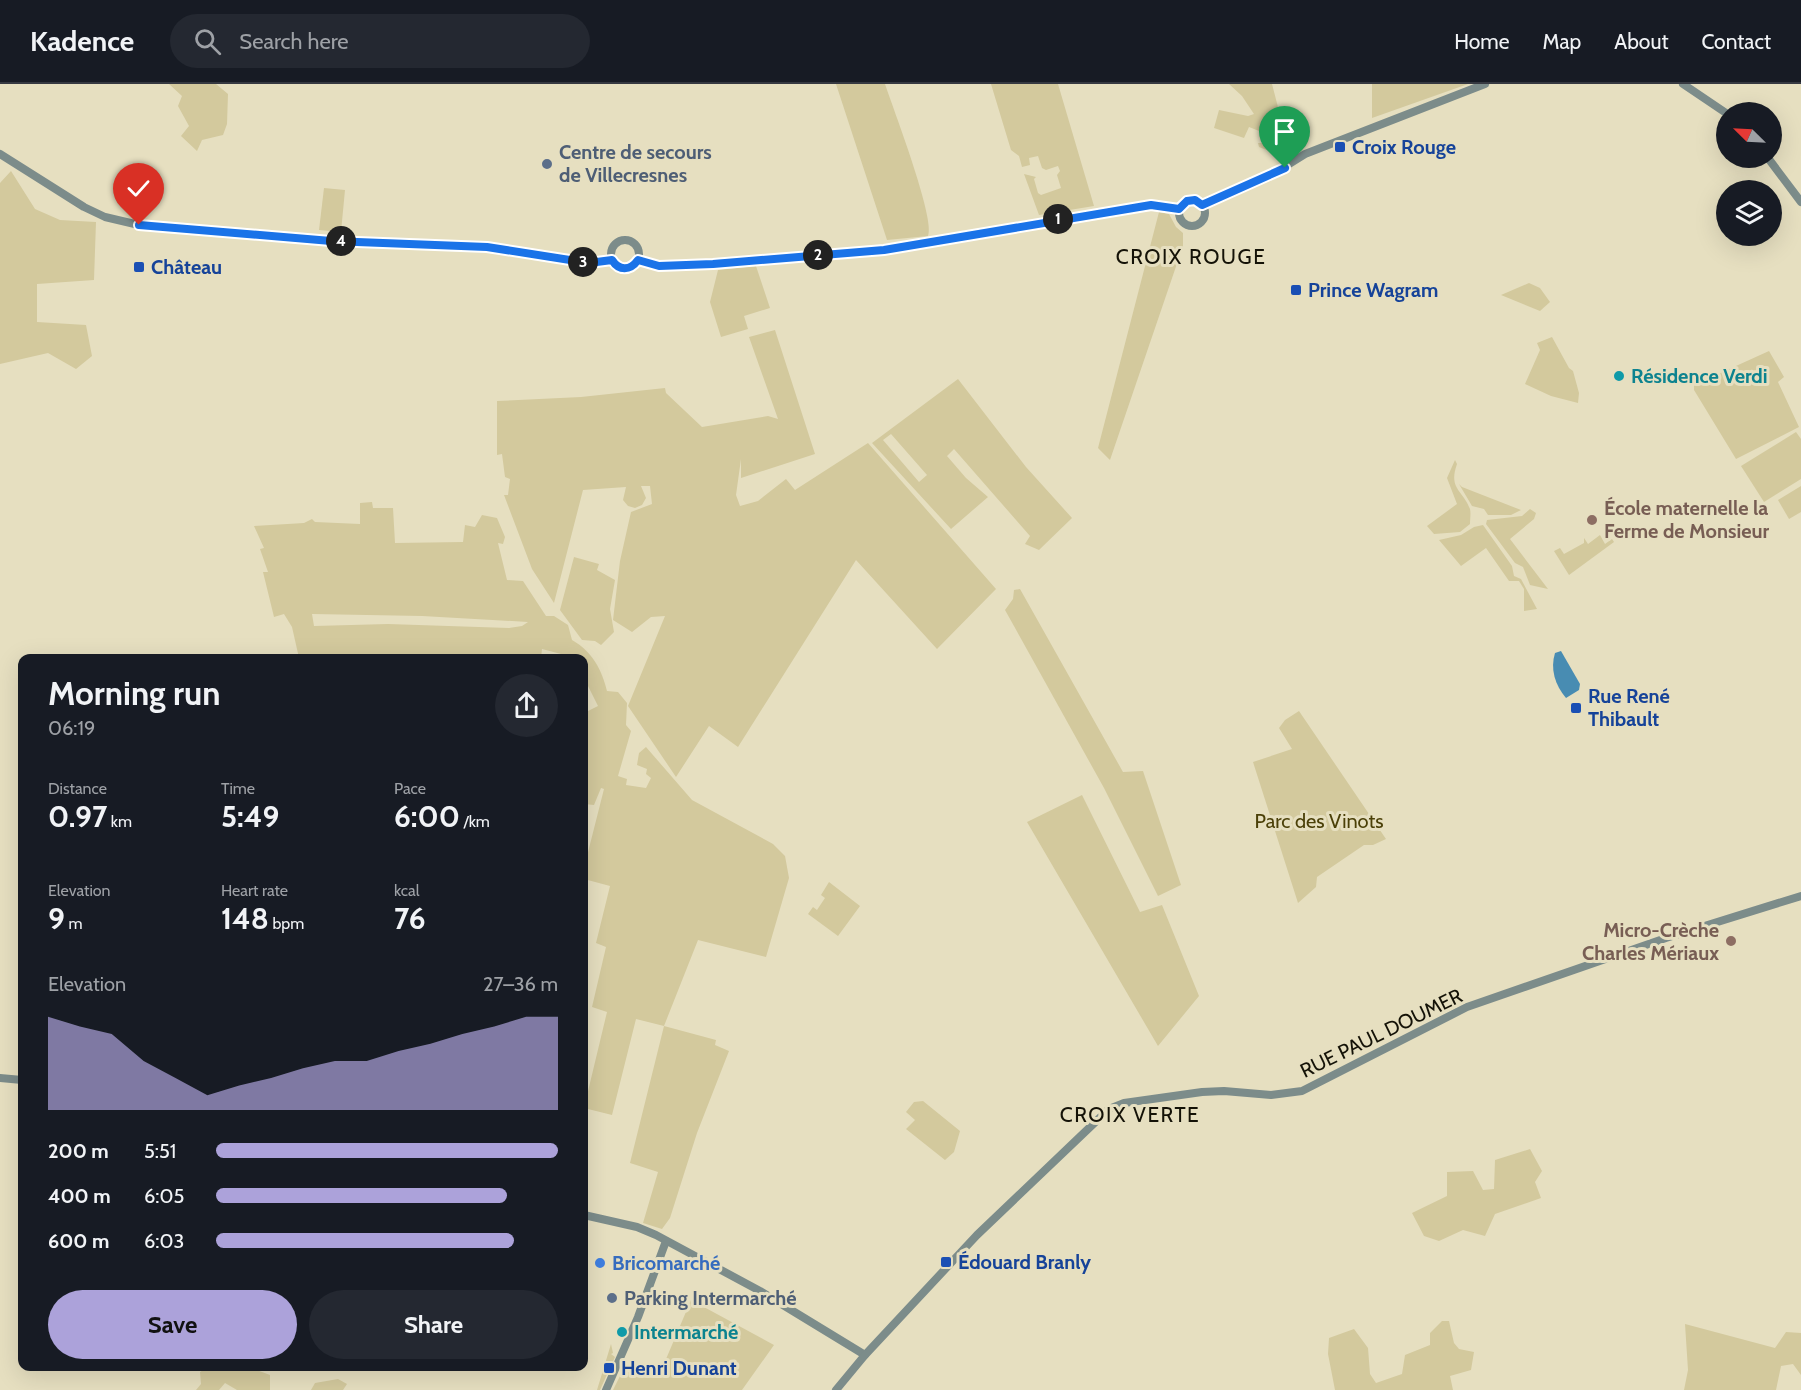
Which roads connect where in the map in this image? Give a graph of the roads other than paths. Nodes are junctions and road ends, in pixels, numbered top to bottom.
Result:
1 (1485, 84) edge
2 (1683, 84) edge
3 (1716, 107) edge
4 (0, 154) edge
5 (1776, 168) edge
6 (1801, 202) edge
7 (1202, 205) junction
8 (1179, 209) junction
9 (612, 260) junction
10 (638, 260) junction
11 (1801, 896) edge
12 (0, 1078) edge
13 (18, 1080) edge
14 (588, 1216) edge
15 (666, 1240) junction
16 (866, 1355) junction
17 (606, 1390) edge
18 (837, 1390) edge

1 - 7 street
2 - 3 street
4 - 9 street
5 - 6 street
7 - 8 street
7 - 8 street
8 - 10 street
9 - 10 street
9 - 10 street
11 - 16 street, RUE PAUL DOUMER
12 - 13 street
14 - 15 street
15 - 16 street
15 - 17 street
16 - 18 street, RUE PAUL DOUMER

